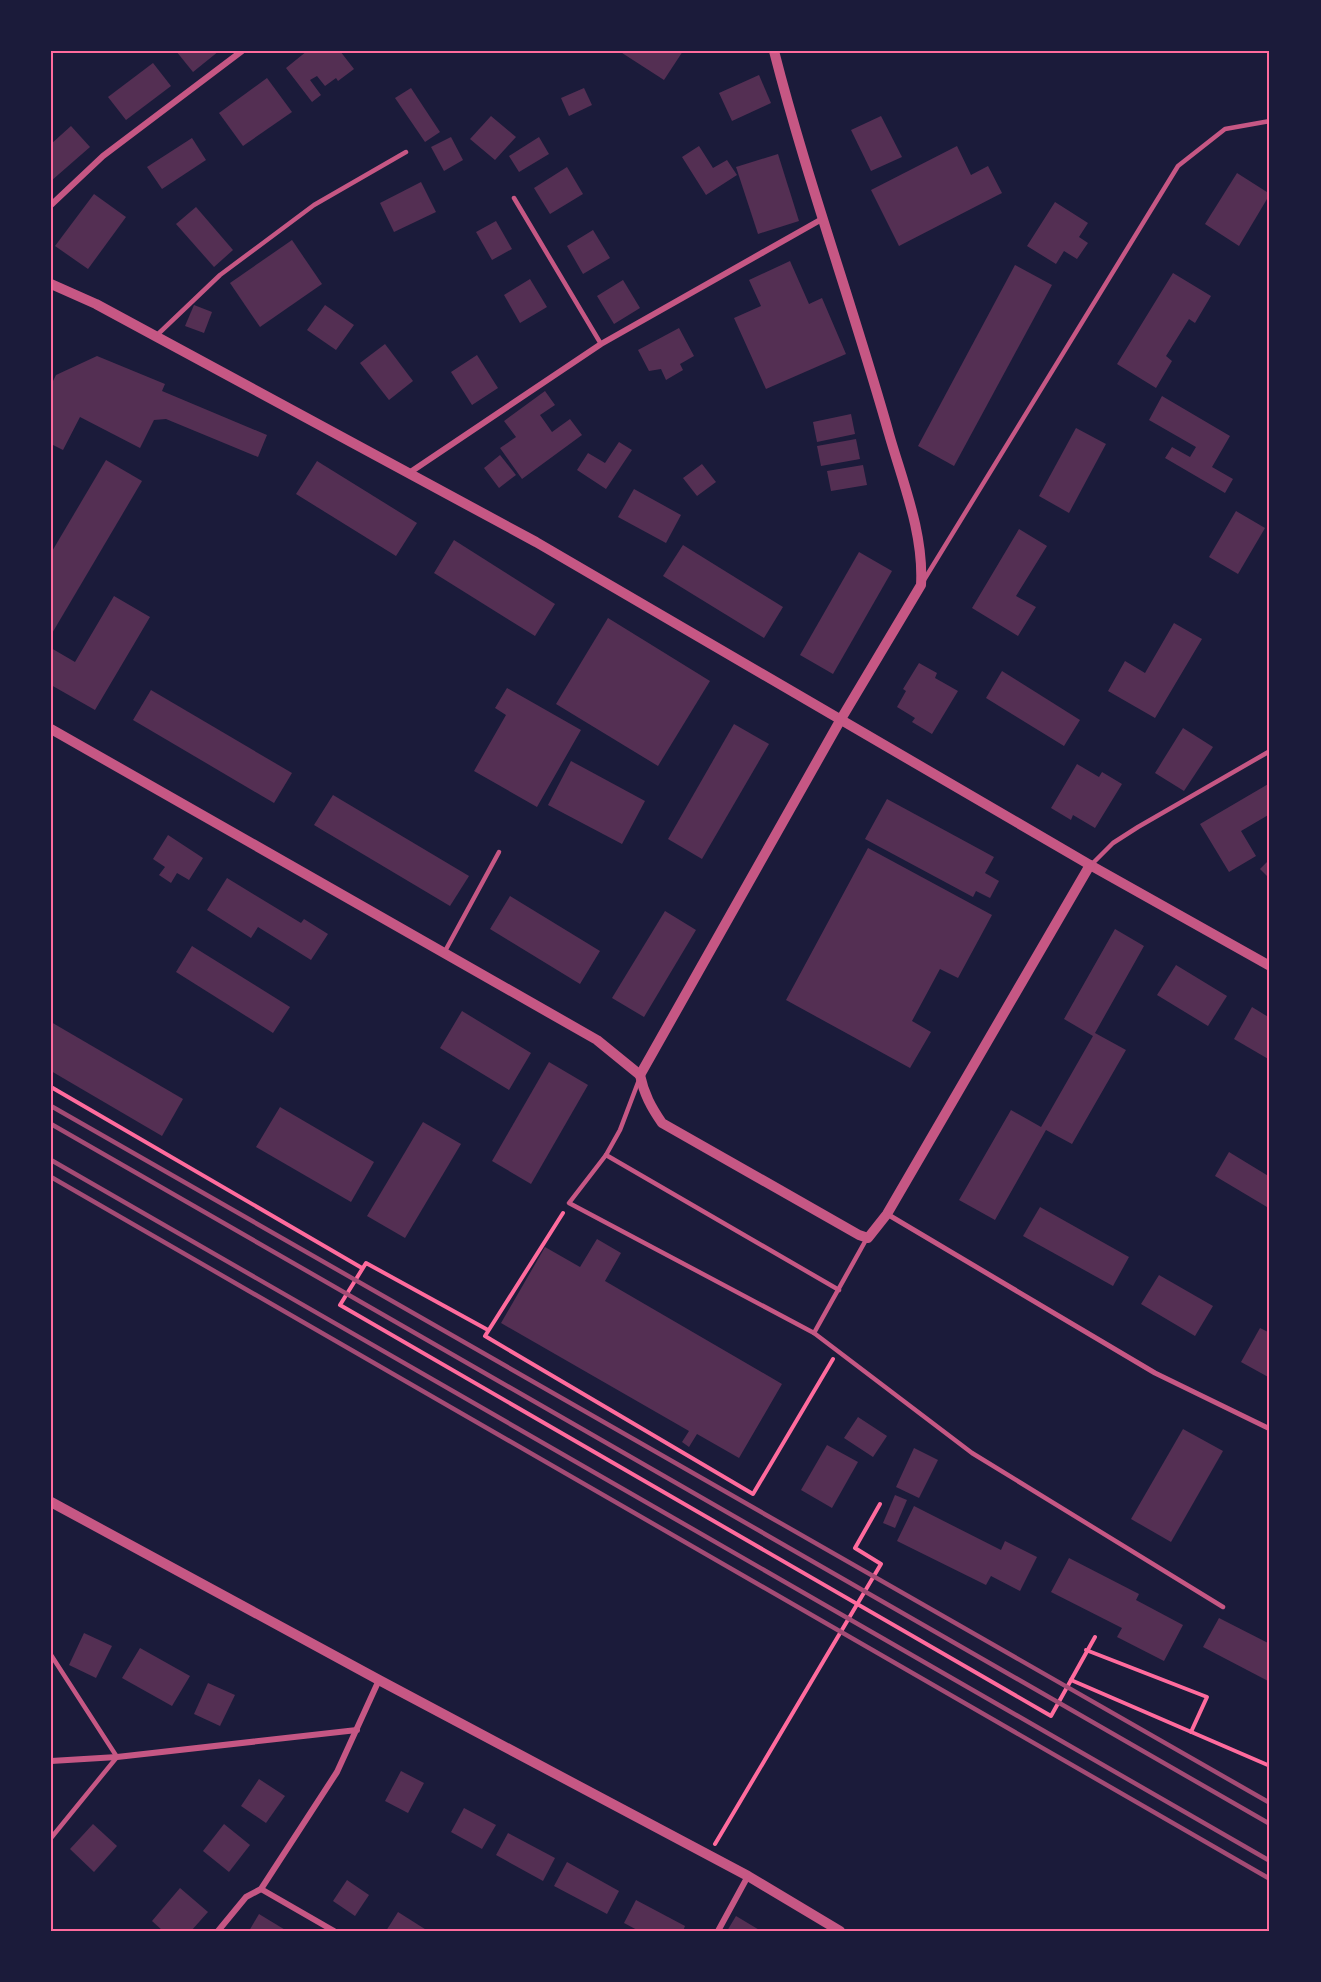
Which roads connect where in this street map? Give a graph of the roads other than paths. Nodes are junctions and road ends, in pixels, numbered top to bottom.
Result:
1 (242, 51) edge
2 (774, 51) edge
3 (1270, 121) edge
4 (406, 152) dead end
5 (514, 198) dead end
6 (51, 205) edge
7 (822, 219) junction
8 (51, 284) edge
9 (155, 337) junction
10 (601, 344) junction
11 (409, 473) junction
12 (921, 585) junction
13 (841, 719) junction
14 (51, 729) edge
15 (1270, 751) edge
16 (499, 852) dead end
17 (1090, 865) junction
18 (444, 953) junction
19 (1270, 966) edge
20 (640, 1075) junction
21 (606, 1155) junction
22 (887, 1215) junction
23 (868, 1238) junction
24 (839, 1290) junction
25 (814, 1333) junction
26 (1270, 1429) edge
27 (51, 1502) edge
28 (1223, 1607) dead end
29 (51, 1655) edge
30 (379, 1680) junction
31 (357, 1730) junction
32 (117, 1757) junction
33 (51, 1761) edge
34 (51, 1838) edge
35 (748, 1876) junction
36 (261, 1889) junction
37 (218, 1931) edge
38 (334, 1931) edge
39 (718, 1931) edge
40 (840, 1931) edge

1 - 6 street
2 - 7 street
3 - 12 lane
4 - 9 lane
5 - 10 lane
7 - 10 street
7 - 12 street
8 - 9 street
9 - 11 street
10 - 11 street
11 - 13 street
12 - 13 street
13 - 17 street
13 - 20 street
14 - 18 street
15 - 17 lane
16 - 18 lane
17 - 19 street
17 - 22 street
18 - 20 street
20 - 21 lane
20 - 23 street
21 - 24 lane
21 - 25 lane
22 - 23 street
22 - 26 street
23 - 24 lane
24 - 25 lane
25 - 28 lane
27 - 30 street
29 - 32 lane
30 - 31 street
30 - 35 street
31 - 32 street
31 - 36 street
32 - 33 street
32 - 34 lane
35 - 39 street
35 - 40 street
36 - 37 street
36 - 38 street

